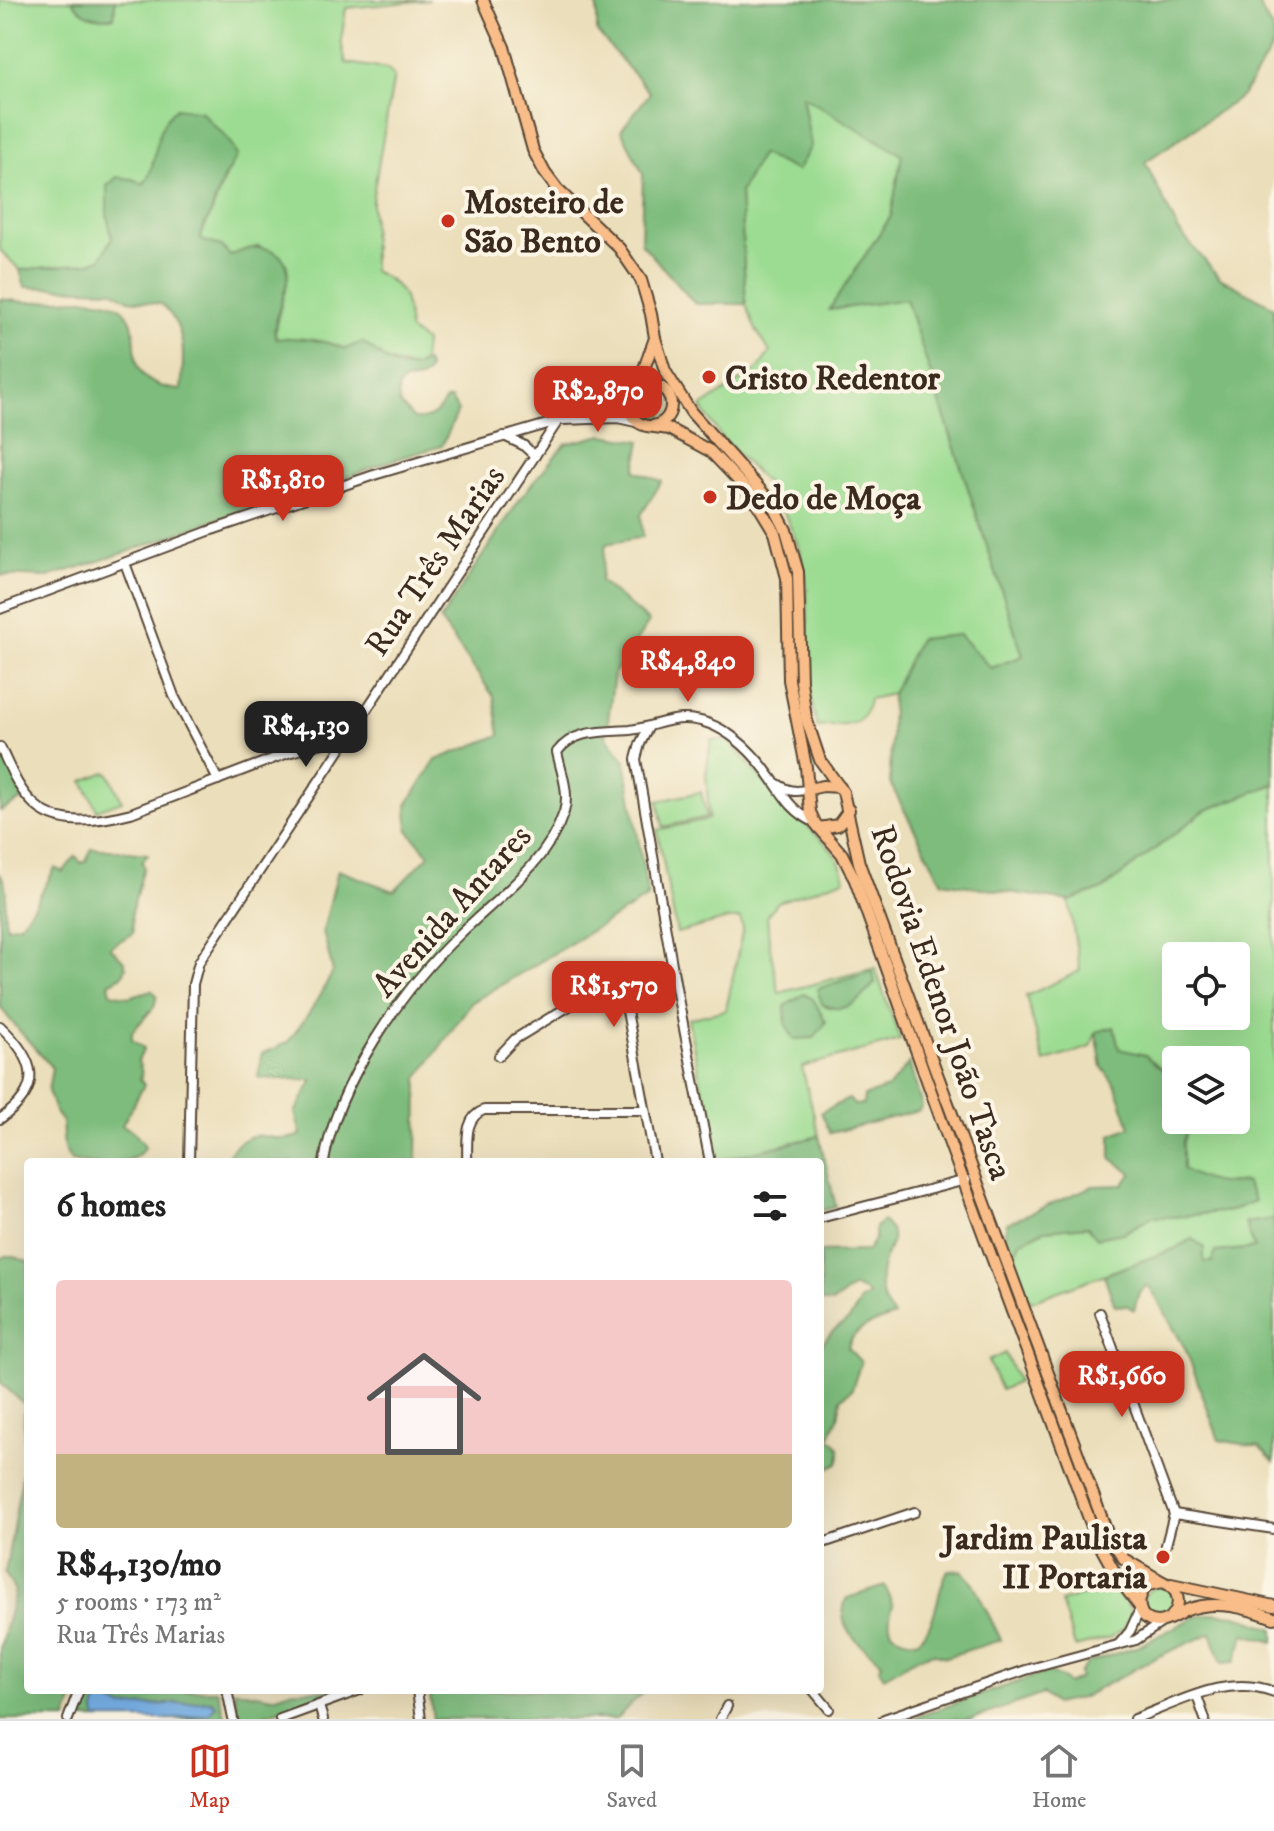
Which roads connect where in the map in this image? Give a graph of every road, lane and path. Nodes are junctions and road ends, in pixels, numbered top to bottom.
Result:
1 (483, 0) edge
2 (655, 338) junction
3 (635, 390) junction
4 (671, 394) junction
5 (559, 420) junction
6 (643, 424) junction
7 (708, 431) junction
8 (503, 436) junction
9 (699, 445) junction
10 (535, 456) junction
11 (125, 563) junction
12 (0, 609) edge
13 (648, 728) junction
14 (347, 736) junction
15 (328, 740) junction
16 (341, 745) junction
17 (0, 747) edge
18 (218, 780) junction
19 (772, 780) junction
20 (840, 787) junction
21 (809, 789) junction
22 (849, 810) junction
23 (817, 825) junction
24 (0, 1026) edge
25 (499, 1056) dead end
26 (644, 1110) junction
27 (0, 1119) edge
28 (189, 1158) edge
29 (325, 1158) edge
30 (467, 1158) edge
31 (654, 1158) edge
32 (709, 1158) edge
33 (969, 1179) junction
34 (824, 1217) edge
35 (1100, 1313) dead end
36 (915, 1512) dead end
37 (1174, 1514) junction
38 (1274, 1529) edge
39 (824, 1543) edge
40 (1166, 1545) dead end
41 (1165, 1583) junction
42 (1274, 1606) edge
43 (1140, 1608) junction
44 (1274, 1618) edge
45 (1167, 1620) junction
46 (1118, 1646) junction
47 (1274, 1692) edge
48 (77, 1694) edge
49 (228, 1694) edge
50 (350, 1694) edge
51 (418, 1694) edge
52 (816, 1694) edge
53 (1197, 1696) junction
54 (319, 1706) junction
55 (727, 1706) dead end
56 (829, 1709) dead end
57 (68, 1719) edge
58 (233, 1719) edge
59 (280, 1719) edge
60 (323, 1719) edge
61 (421, 1719) edge
62 (720, 1719) edge
63 (884, 1719) edge
64 (1134, 1719) edge
65 (1205, 1719) edge

1 - 2 main road, Rodovia Edenor João Tasca
2 - 3 main road
2 - 4 main road, Rodovia Edenor João Tasca
3 - 4 main road
3 - 5 street
3 - 6 main road
4 - 6 main road
4 - 7 main road, Rodovia Edenor João Tasca
5 - 6 street
5 - 8 street
5 - 10 street, Rua Três Marias
6 - 9 main road, Rodovia Edenor João Tasca
7 - 9 main road
7 - 20 main road, Rodovia Edenor João Tasca
8 - 10 street
8 - 11 street
9 - 21 main road, Rodovia Edenor João Tasca
10 - 14 street, Rua Três Marias
11 - 12 street
11 - 18 street
13 - 19 street
13 - 29 street, Avenida Antares
13 - 32 street
14 - 15 street
14 - 16 street, Rua Três Marias
15 - 16 street
15 - 18 street
16 - 28 street, Rua Três Marias
17 - 18 street
19 - 21 street
19 - 23 street
20 - 21 main road
20 - 22 main road, Rodovia Edenor João Tasca
21 - 23 main road, Rodovia Edenor João Tasca
22 - 23 main road
22 - 33 main road, Rodovia Edenor João Tasca
23 - 33 main road, Rodovia Edenor João Tasca
24 - 27 street
25 - 26 street
26 - 30 street
26 - 31 street
33 - 34 street
33 - 41 main road, Rodovia Edenor João Tasca
33 - 43 main road, Rodovia Edenor João Tasca
35 - 37 street
36 - 39 street
37 - 38 street
37 - 40 street
41 - 42 main road, Rodovia Edenor João Tasca
41 - 43 main road
41 - 45 main road
43 - 45 main road
43 - 46 street
44 - 45 main road
45 - 46 street
46 - 63 street
47 - 53 street
48 - 57 street
49 - 58 street
50 - 54 street
51 - 61 street
52 - 56 street
53 - 64 street
53 - 65 street
54 - 59 street
54 - 60 street
55 - 62 street

